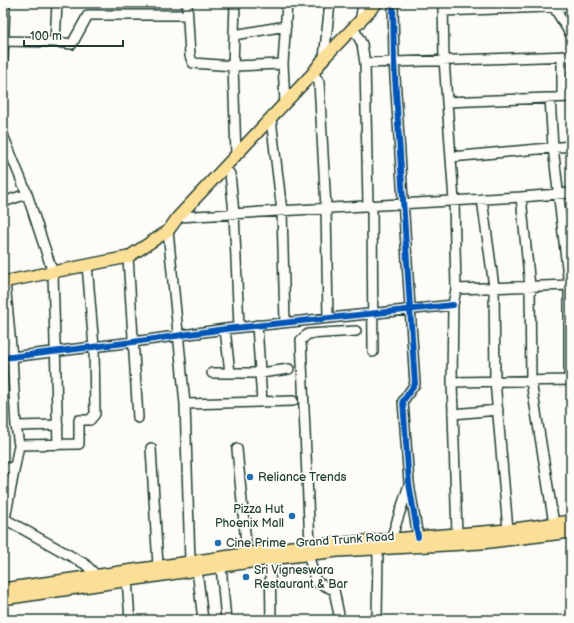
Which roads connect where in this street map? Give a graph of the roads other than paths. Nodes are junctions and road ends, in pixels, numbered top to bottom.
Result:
1 (5, 3) edge
2 (57, 3) edge
3 (187, 3) edge
4 (235, 3) edge
5 (287, 3) edge
6 (330, 3) edge
7 (362, 3) edge
8 (378, 3) edge
9 (393, 3) edge
10 (553, 5) edge
11 (571, 6) edge
12 (443, 7) edge
13 (187, 15) junction
14 (286, 26) junction
15 (357, 26) junction
16 (234, 35) junction
17 (571, 35) edge
18 (4, 41) edge
19 (55, 42) junction
20 (567, 56) edge
21 (324, 58) junction
22 (3, 59) edge
23 (444, 59) junction
24 (394, 61) junction
25 (365, 63) junction
26 (283, 64) junction
27 (232, 66) junction
28 (313, 73) junction
29 (566, 97) edge
30 (550, 98) junction
31 (447, 102) junction
32 (285, 103) junction
33 (271, 118) junction
34 (3, 135) edge
35 (571, 146) edge
36 (553, 147) junction
37 (236, 155) junction
38 (451, 157) junction
39 (224, 168) junction
40 (571, 193) edge
41 (27, 194) junction
42 (558, 194) junction
43 (521, 197) junction
44 (482, 199) junction
45 (454, 201) junction
46 (3, 202) edge
47 (405, 204) junction
48 (370, 206) junction
49 (326, 208) junction
50 (282, 211) junction
51 (234, 213) junction
52 (178, 217) junction
53 (168, 231) junction
54 (128, 257) junction
55 (87, 266) junction
56 (53, 273) junction
57 (4, 282) edge
58 (570, 285) edge
59 (494, 287) junction
60 (530, 287) junction
61 (456, 289) junction
62 (453, 305) junction
63 (411, 309) junction
64 (372, 313) junction
65 (328, 318) junction
66 (285, 322) junction
67 (257, 325) junction
68 (239, 327) junction
69 (226, 329) junction
70 (356, 331) dead end
71 (178, 336) junction
72 (133, 342) junction
73 (94, 347) junction
74 (56, 351) junction
75 (373, 352) dead end
76 (8, 357) edge
77 (289, 370) dead end
78 (230, 372) junction
79 (212, 373) dead end
80 (261, 373) junction
81 (570, 380) edge
82 (495, 381) junction
83 (531, 381) junction
84 (452, 382) junction
85 (292, 401) dead end
86 (262, 402) junction
87 (185, 404) junction
88 (498, 410) junction
89 (453, 414) junction
90 (138, 418) dead end
91 (58, 425) junction
92 (16, 426) junction
93 (20, 445) junction
94 (58, 445) junction
95 (151, 448) dead end
96 (237, 450) dead end
97 (14, 467) junction
98 (3, 468) edge
99 (409, 483) junction
100 (4, 518) edge
101 (571, 521) edge
102 (554, 524) junction
103 (508, 530) junction
104 (571, 532) edge
105 (457, 534) junction
106 (418, 537) junction
107 (391, 538) junction
108 (309, 550) junction
109 (378, 550) junction
110 (247, 554) junction
111 (270, 559) junction
112 (194, 565) junction
113 (158, 566) junction
114 (221, 566) junction
115 (97, 580) junction
116 (127, 580) junction
117 (3, 589) edge
118 (3, 599) edge
119 (130, 620) edge
120 (203, 620) edge
121 (226, 620) edge
122 (271, 620) edge
123 (340, 620) edge
124 (377, 620) edge

1 - 18 street
2 - 19 street
3 - 13 street
4 - 16 street
5 - 14 street
6 - 21 street
7 - 15 street
8 - 15 main road
9 - 24 street
10 - 11 street
10 - 12 street
10 - 17 street
12 - 23 street
13 - 19 street
13 - 27 street
14 - 16 street
14 - 26 street
15 - 21 main road
15 - 25 street
16 - 27 street
18 - 19 street
18 - 22 street
20 - 23 street
20 - 29 street
21 - 28 main road
23 - 24 street
23 - 31 street
24 - 25 street
24 - 47 street
25 - 48 street
26 - 27 street
26 - 32 street
27 - 37 street
28 - 32 main road
28 - 49 street
29 - 30 street
30 - 31 street
30 - 36 street
31 - 38 street
32 - 33 main road
33 - 37 main road
33 - 50 street
34 - 41 street
35 - 36 street
36 - 38 street
36 - 42 street
37 - 39 main road
38 - 45 street
39 - 51 street
39 - 52 main road
40 - 42 street
41 - 46 street
41 - 56 street
42 - 43 street
42 - 58 street
43 - 44 street
43 - 60 street
44 - 45 street
44 - 59 street
45 - 47 street
45 - 61 street
47 - 48 street
47 - 63 street
48 - 49 street
48 - 64 street
49 - 50 street
49 - 65 street
50 - 51 street
50 - 66 street
51 - 52 street
51 - 68 street
52 - 53 main road
53 - 54 main road
53 - 71 street
54 - 55 main road
54 - 72 street
55 - 56 main road
55 - 73 street
56 - 57 main road
56 - 74 street
57 - 76 street
58 - 60 street
58 - 81 street
59 - 60 street
59 - 61 street
59 - 82 street
60 - 83 street
61 - 62 street
62 - 63 street
62 - 84 street
63 - 64 street
63 - 99 street
64 - 65 street
64 - 75 street
65 - 66 street
66 - 67 street
67 - 68 street
67 - 80 street
68 - 69 street
69 - 71 street
69 - 78 street
70 - 108 street
71 - 72 street
71 - 87 street
72 - 73 street
72 - 90 street
73 - 74 street
73 - 94 street
74 - 76 street
74 - 91 street
76 - 92 street
77 - 80 street
78 - 79 street
78 - 80 street
80 - 86 street
81 - 83 street
82 - 83 street
82 - 84 street
82 - 88 street
83 - 102 street
84 - 89 street
85 - 86 street
86 - 87 street
87 - 112 street
88 - 89 street
88 - 103 street
89 - 105 street
91 - 92 street
91 - 94 street
92 - 93 street
93 - 94 street
93 - 97 street
95 - 113 street
96 - 110 street
97 - 98 street
97 - 100 street
99 - 106 street
99 - 107 street
100 - 115 street
101 - 102 main road, Grand Trunk Road
102 - 103 main road, Grand Trunk Road
103 - 105 main road, Grand Trunk Road
104 - 109 main road, Grand Trunk Road
105 - 106 main road, Grand Trunk Road
106 - 107 main road, Grand Trunk Road
107 - 108 main road, Grand Trunk Road
108 - 109 main road, Grand Trunk Road
108 - 110 main road, Grand Trunk Road
108 - 111 main road, Grand Trunk Road
108 - 123 street
109 - 124 street
110 - 112 main road, Grand Trunk Road
111 - 114 main road, Grand Trunk Road
111 - 122 street
112 - 113 main road, Grand Trunk Road
112 - 114 main road, Grand Trunk Road
112 - 116 main road, Grand Trunk Road
112 - 120 street
113 - 115 main road, Grand Trunk Road
114 - 121 street
115 - 116 main road, Grand Trunk Road
115 - 117 main road, Grand Trunk Road
115 - 118 main road, Grand Trunk Road
116 - 119 street

